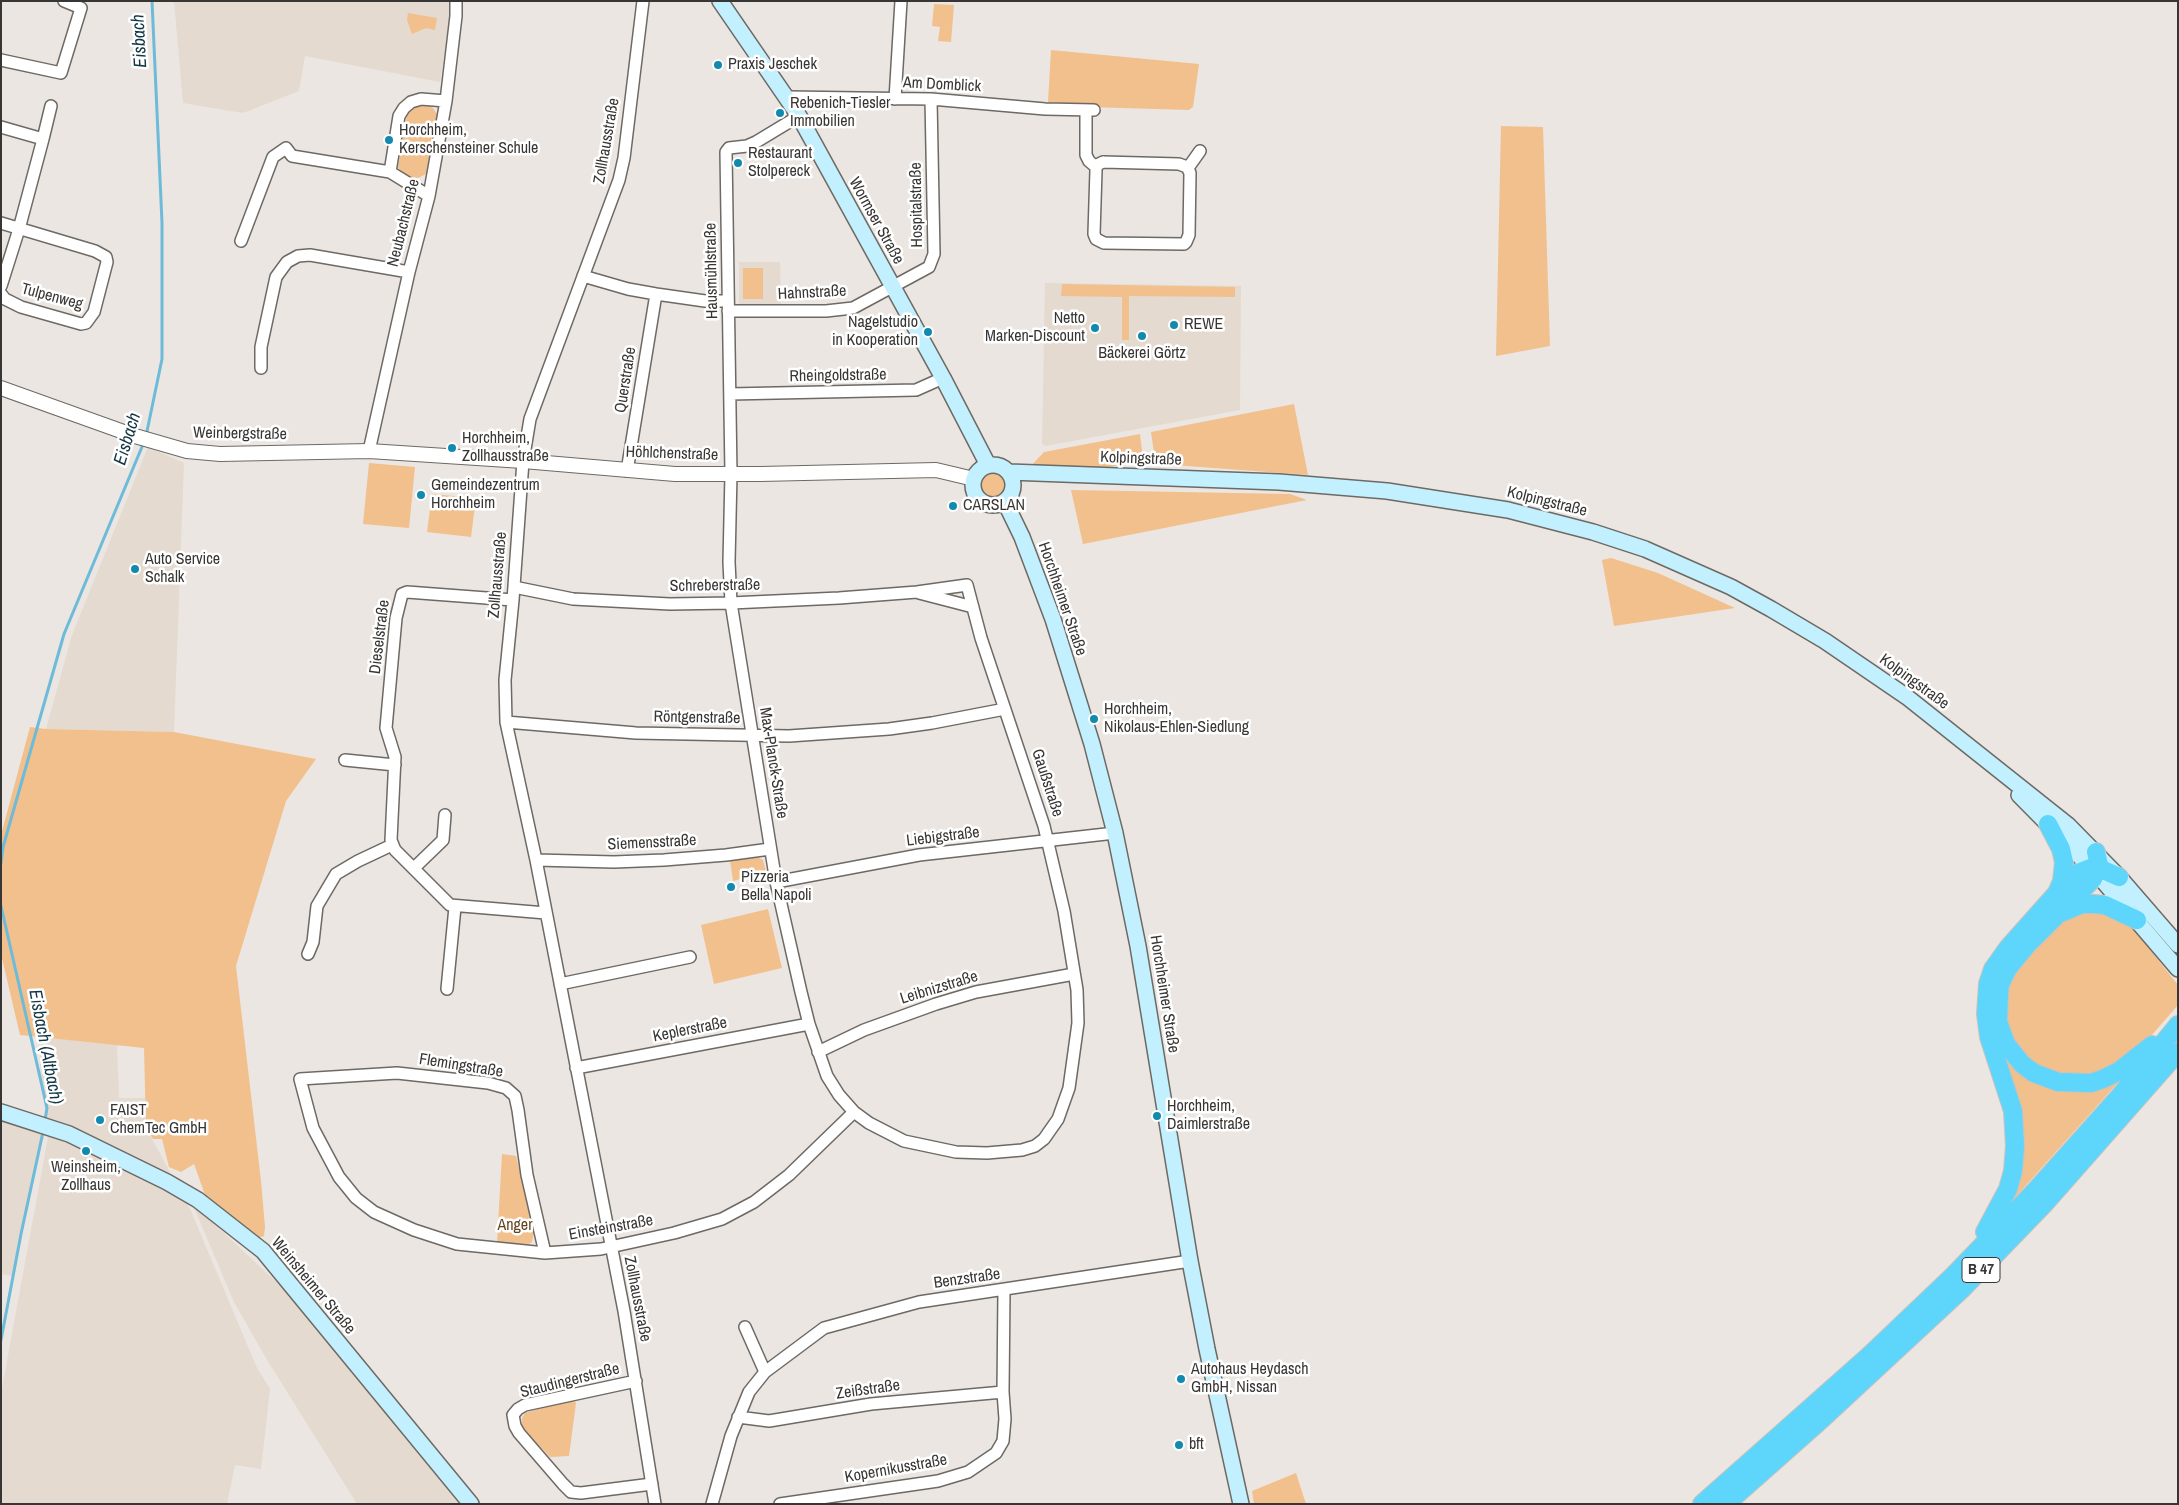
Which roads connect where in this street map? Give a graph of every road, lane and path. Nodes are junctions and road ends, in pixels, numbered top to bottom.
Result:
1 (64, 1) edge
2 (456, 1) edge
3 (643, 1) edge
4 (720, 1) edge
5 (901, 1) edge
6 (1, 60) edge
7 (787, 96) junction
8 (895, 99) junction
9 (931, 99) junction
10 (446, 100) junction
11 (52, 106) dead end
12 (799, 116) junction
13 (1, 126) edge
14 (43, 139) junction
15 (1200, 151) dead end
16 (1096, 167) junction
17 (1188, 168) junction
18 (390, 172) junction
19 (429, 196) junction
20 (1, 223) edge
21 (19, 229) junction
22 (241, 241) dead end
23 (408, 272) junction
24 (583, 276) junction
25 (1, 286) edge
26 (892, 288) junction
27 (1, 294) edge
28 (656, 294) junction
29 (728, 306) junction
30 (261, 368) dead end
31 (943, 378) junction
32 (1, 388) edge
33 (730, 394) junction
34 (369, 451) junction
35 (523, 461) junction
36 (988, 465) junction
37 (627, 471) junction
38 (1008, 472) junction
39 (731, 474) junction
40 (1053, 474) junction
41 (974, 479) junction
42 (1009, 496) junction
43 (514, 587) junction
44 (917, 592) junction
45 (513, 600) junction
46 (731, 603) junction
47 (973, 607) junction
48 (1005, 709) junction
49 (506, 722) junction
50 (752, 735) junction
51 (1974, 749) junction
52 (345, 760) dead end
53 (395, 765) junction
54 (445, 815) dead end
55 (2048, 824) junction
56 (1114, 833) junction
57 (1048, 842) junction
58 (392, 845) junction
59 (770, 849) junction
60 (536, 860) junction
61 (2095, 866) junction
62 (414, 868) junction
63 (2119, 877) joint
64 (776, 882) junction
65 (2057, 893) junction
66 (455, 907) junction
67 (2060, 913) junction
68 (546, 914) junction
69 (2137, 920) junction
70 (2178, 945) edge
71 (308, 954) dead end
72 (690, 956) dead end
73 (2178, 969) edge
74 (1074, 974) junction
75 (560, 984) junction
76 (447, 989) dead end
77 (2178, 1021) edge
78 (809, 1024) junction
79 (2178, 1025) edge
80 (818, 1052) junction
81 (2178, 1052) edge
82 (576, 1068) junction
83 (300, 1079) joint
84 (1, 1112) edge
85 (854, 1112) junction
86 (611, 1246) junction
87 (545, 1253) junction
88 (1190, 1261) junction
89 (1954, 1275) junction
90 (1004, 1290) junction
91 (745, 1327) dead end
92 (765, 1372) junction
93 (636, 1382) junction
94 (1003, 1392) junction
95 (738, 1417) junction
96 (652, 1484) junction
97 (471, 1504) edge
98 (655, 1504) edge
99 (712, 1504) edge
100 (780, 1504) edge
101 (1241, 1504) edge
102 (1702, 1504) edge
103 (1726, 1504) edge

1 - 6 street
2 - 10 street, Neubachstraße
3 - 24 street, Zollhausstraße
4 - 7 main road, Wormser Straße
5 - 8 street
7 - 8 street, Am Domblick
7 - 12 main road, Wormser Straße
8 - 9 street, Am Domblick
9 - 16 street, Am Domblick
9 - 26 street, Hospitalstraße
10 - 18 street
10 - 19 street, Neubachstraße
11 - 14 street
12 - 26 main road, Wormser Straße
12 - 29 street, Hausmühlstraße
13 - 14 street
14 - 21 street
15 - 17 street
16 - 17 street
16 - 17 street
18 - 19 street
18 - 22 street
19 - 23 street, Neubachstraße
20 - 21 street, Tulpenweg
21 - 25 street, Tulpenweg
21 - 27 street, Tulpenweg
23 - 30 street
23 - 34 street, Neubachstraße
24 - 28 street, Hahnstraße
24 - 35 street, Zollhausstraße
26 - 29 street, Hahnstraße
26 - 31 main road, Wormser Straße
28 - 29 street, Hahnstraße
28 - 37 street, Querstraße
29 - 33 street, Hausmühlstraße
31 - 33 street, Rheingoldstraße
31 - 36 main road, Wormser Straße
32 - 34 street, Weinbergstraße
33 - 39 street, Hausmühlstraße
34 - 35 street, Höhlchenstraße
35 - 37 street, Höhlchenstraße
35 - 43 street, Zollhausstraße
36 - 38 main road
36 - 41 main road
37 - 39 street, Höhlchenstraße
38 - 40 main road, Kolpingstraße
38 - 42 main road
39 - 41 street, Höhlchenstraße
39 - 46 street, Max-Planck-Straße
40 - 42 main road, Kolpingstraße
40 - 51 main road, Kolpingstraße
41 - 42 main road
42 - 56 main road, Horchheimer Straße
43 - 45 street, Zollhausstraße
43 - 46 street, Schreberstraße
44 - 46 street, Schreberstraße
44 - 47 street, Schreberstraße
44 - 47 street, Schreberstraße
45 - 49 street, Zollhausstraße
45 - 53 street, Dieselstraße
46 - 50 street, Max-Planck-Straße
47 - 48 street, Gaußstraße
48 - 50 street, Röntgenstraße
48 - 57 street, Gaußstraße
49 - 50 street, Röntgenstraße
49 - 60 street, Zollhausstraße
50 - 59 street, Max-Planck-Straße
51 - 55 main road, Kolpingstraße
51 - 61 main road, Kolpingstraße
52 - 53 street
53 - 58 street, Dieselstraße
54 - 62 street
55 - 61 main road, Kolpingstraße
55 - 65 highway
56 - 57 street, Liebigstraße
56 - 88 main road, Horchheimer Straße
57 - 64 street, Liebigstraße
57 - 74 street, Gaußstraße
58 - 62 street
58 - 71 street
59 - 60 street, Siemensstraße
59 - 64 street, Max-Planck-Straße
60 - 68 street, Zollhausstraße
61 - 63 highway
61 - 65 highway
61 - 67 highway
61 - 69 main road, Kolpingstraße
62 - 66 street
63 - 70 main road
64 - 78 street, Max-Planck-Straße
65 - 89 highway
66 - 68 street
66 - 76 street
67 - 69 highway
67 - 77 highway
68 - 75 street, Zollhausstraße
69 - 73 main road, Kolpingstraße
72 - 75 street
74 - 80 street, Leibnizstraße
74 - 85 street, Gaußstraße
75 - 82 street, Zollhausstraße
78 - 80 street, Max-Planck-Straße
78 - 82 street, Keplerstraße
79 - 89 highway, B 47
80 - 85 street, Max-Planck-Straße
81 - 103 highway, B 47
82 - 86 street, Zollhausstraße
83 - 87 street, Einsteinstraße
83 - 87 street, Flemingstraße
84 - 97 main road, Weinsheimer Straße
85 - 86 street, Einsteinstraße
86 - 87 street, Einsteinstraße
86 - 93 street, Zollhausstraße
88 - 90 street, Benzstraße
88 - 101 main road, Horchheimer Straße
89 - 102 highway, B 47
90 - 92 street, Benzstraße
90 - 94 street, Kopernikusstraße
91 - 92 street
92 - 95 street, Benzstraße
93 - 96 street, Zollhausstraße
93 - 96 street, Staudingerstraße
94 - 95 street, Zeißstraße
94 - 100 street, Kopernikusstraße
95 - 99 street, Benzstraße
96 - 98 street, Zollhausstraße

